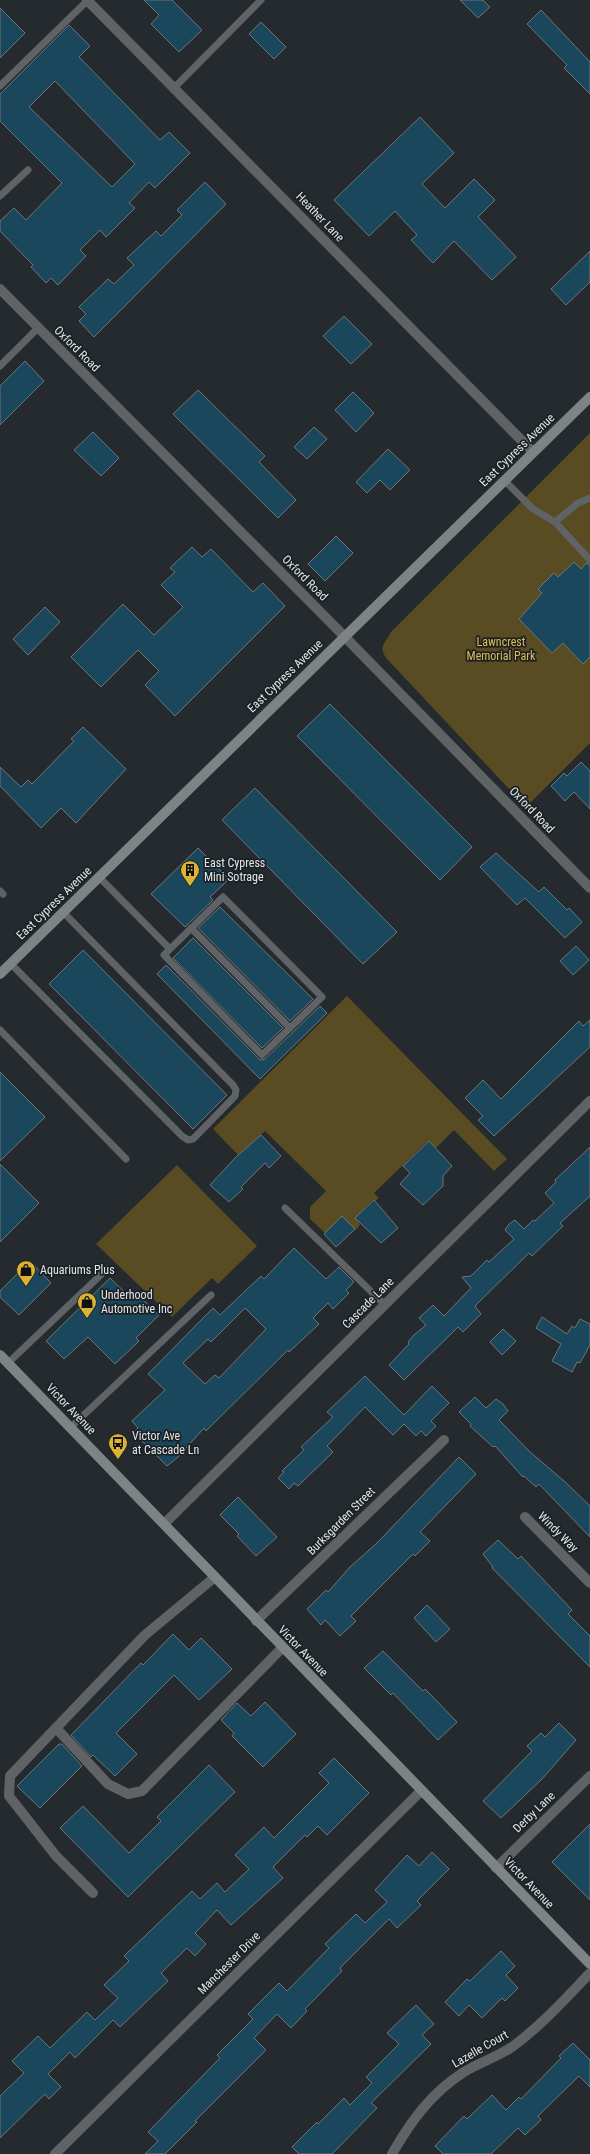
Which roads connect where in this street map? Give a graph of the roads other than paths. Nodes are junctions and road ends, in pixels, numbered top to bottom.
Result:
1 (88, 0) edge
2 (261, 0) edge
3 (0, 86) edge
4 (175, 87) junction
5 (28, 170) dead end
6 (0, 196) edge
7 (0, 289) edge
8 (38, 328) junction
9 (0, 366) edge
10 (590, 397) edge
11 (533, 452) junction
12 (504, 480) junction
13 (590, 498) edge
14 (555, 522) junction
15 (590, 560) edge
16 (344, 636) junction
17 (99, 877) junction
18 (590, 888) edge
19 (63, 912) junction
20 (192, 928) junction
21 (170, 949) junction
22 (10, 964) junction
23 (0, 974) edge
24 (290, 1028) junction
25 (0, 1030) edge
26 (590, 1101) edge
27 (126, 1159) dead end
28 (285, 1208) dead end
29 (107, 1269) dead end
30 (211, 1295) dead end
31 (385, 1305) junction
32 (0, 1355) edge
33 (8, 1363) junction
34 (71, 1427) junction
35 (444, 1440) dead end
36 (525, 1517) dead end
37 (164, 1524) junction
38 (215, 1577) junction
39 (590, 1583) edge
40 (256, 1621) junction
41 (282, 1648) junction
42 (56, 1728) junction
43 (590, 1776) edge
44 (421, 1791) junction
45 (496, 1868) junction
46 (93, 1893) dead end
47 (590, 1964) edge
48 (590, 1973) edge
49 (55, 2154) edge
50 (392, 2154) edge

1 - 3 lane
1 - 4 street, Heather Lane
2 - 4 lane
4 - 11 street, Heather Lane
5 - 6 lane
7 - 8 street, Oxford Road
8 - 9 lane
8 - 16 street, Oxford Road
10 - 11 main road, East Cypress Avenue
11 - 12 main road, East Cypress Avenue
12 - 14 lane
12 - 16 main road, East Cypress Avenue
13 - 14 lane
14 - 15 lane
16 - 17 main road, East Cypress Avenue
16 - 18 street, Oxford Road
17 - 19 main road, East Cypress Avenue
17 - 21 lane
19 - 22 main road, East Cypress Avenue
19 - 22 lane
20 - 21 lane
20 - 24 lane
20 - 24 lane
21 - 24 lane
22 - 23 main road, East Cypress Avenue
25 - 27 lane
26 - 31 street, Cascade Lane
28 - 31 lane
29 - 33 lane
30 - 34 lane
31 - 37 street, Cascade Lane
32 - 33 main road, Victor Avenue
33 - 34 main road, Victor Avenue
34 - 37 main road, Victor Avenue
35 - 40 street, Burksgarden Street
36 - 39 street, Windy Way
37 - 38 main road, Victor Avenue
38 - 40 main road, Victor Avenue
38 - 42 street
40 - 41 main road, Victor Avenue
41 - 42 street
41 - 44 main road, Victor Avenue
42 - 46 street
43 - 45 street, Derby Lane
44 - 45 main road, Victor Avenue
44 - 49 street, Manchester Drive
45 - 47 main road, Victor Avenue
48 - 50 street, Lazelle Court

